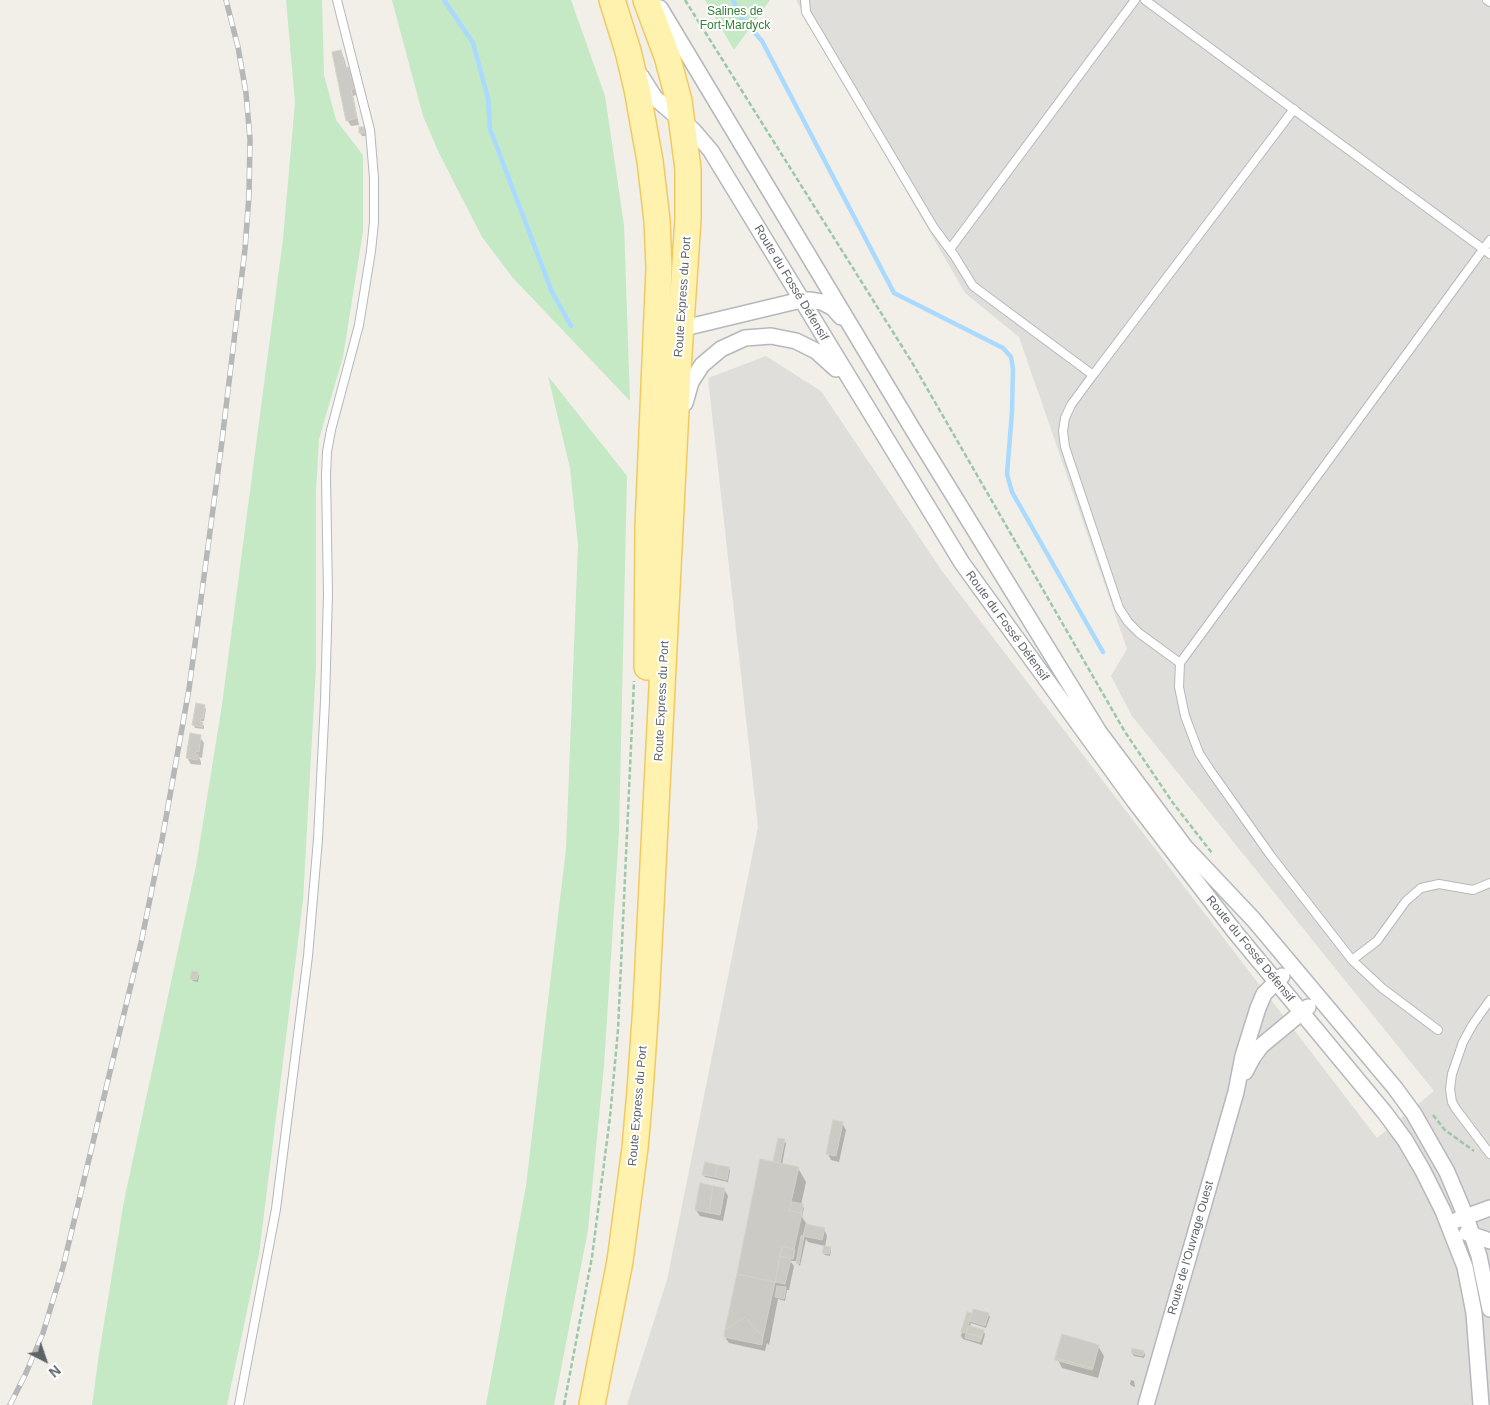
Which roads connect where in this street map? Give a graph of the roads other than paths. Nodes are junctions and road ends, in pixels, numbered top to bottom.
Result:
1 (338, 0) edge
2 (612, 0) edge
3 (646, 0) edge
4 (656, 0) edge
5 (805, 0) edge
6 (1135, 0) edge
7 (1144, 0) edge
8 (628, 51) junction
9 (1294, 109) junction
10 (682, 122) junction
11 (1490, 240) edge
12 (950, 249) junction
13 (1487, 252) edge
14 (801, 300) junction
15 (681, 328) junction
16 (856, 335) junction
17 (655, 359) junction
18 (1093, 375) junction
19 (868, 410) junction
20 (680, 412) junction
21 (1180, 663) junction
22 (1490, 883) edge
23 (1352, 960) junction
24 (1293, 967) junction
25 (1276, 981) junction
26 (1319, 998) junction
27 (1490, 1000) edge
28 (1301, 1012) junction
29 (1438, 1030) dead end
30 (1236, 1092) junction
31 (1490, 1154) edge
32 (1490, 1208) edge
33 (1466, 1217) junction
34 (1448, 1224) junction
35 (1473, 1236) junction
36 (1490, 1241) edge
37 (1490, 1309) edge
38 (239, 1405) edge
39 (577, 1405) edge
40 (592, 1405) edge
41 (1146, 1405) edge
42 (1481, 1405) edge

1 - 38 lane
2 - 8 main road, Route du Fossé Défensif
3 - 10 main road, Route Express du Port
4 - 16 street, Route du Fossé Défensif
5 - 12 lane
6 - 12 lane
7 - 9 lane
8 - 10 street, Route du Fossé Défensif
8 - 17 main road, Route Express du Port
9 - 13 lane
9 - 18 lane
10 - 14 street, Route du Fossé Défensif
10 - 15 main road, Route Express du Port
11 - 13 lane
12 - 18 lane
13 - 21 lane
14 - 15 street
14 - 16 street
14 - 19 street, Route du Fossé Défensif
15 - 17 street
15 - 20 main road, Route Express du Port
16 - 24 street, Route du Fossé Défensif
17 - 39 main road, Route Express du Port
18 - 21 lane
19 - 20 street
19 - 25 street, Route du Fossé Défensif
20 - 40 main road, Route Express du Port
21 - 23 lane
22 - 23 lane
23 - 29 lane
24 - 25 street, Route de l'Ouvrage Ouest
24 - 26 street, Route du Fossé Défensif
25 - 28 street, Route du Fossé Défensif
25 - 30 street, Route de l'Ouvrage Ouest
26 - 28 street, Route de l'Ouvrage Ouest
26 - 33 street, Route du Fossé Défensif
27 - 31 lane
28 - 30 street, Route de l'Ouvrage Ouest
28 - 34 street, Route du Fossé Défensif
30 - 41 street, Route de l'Ouvrage Ouest
32 - 33 street
33 - 34 street
33 - 35 street, Route du Fossé Défensif
34 - 35 street
34 - 42 street, Route du Fossé Défensif
35 - 36 street
35 - 37 street, Route du Fossé Défensif

